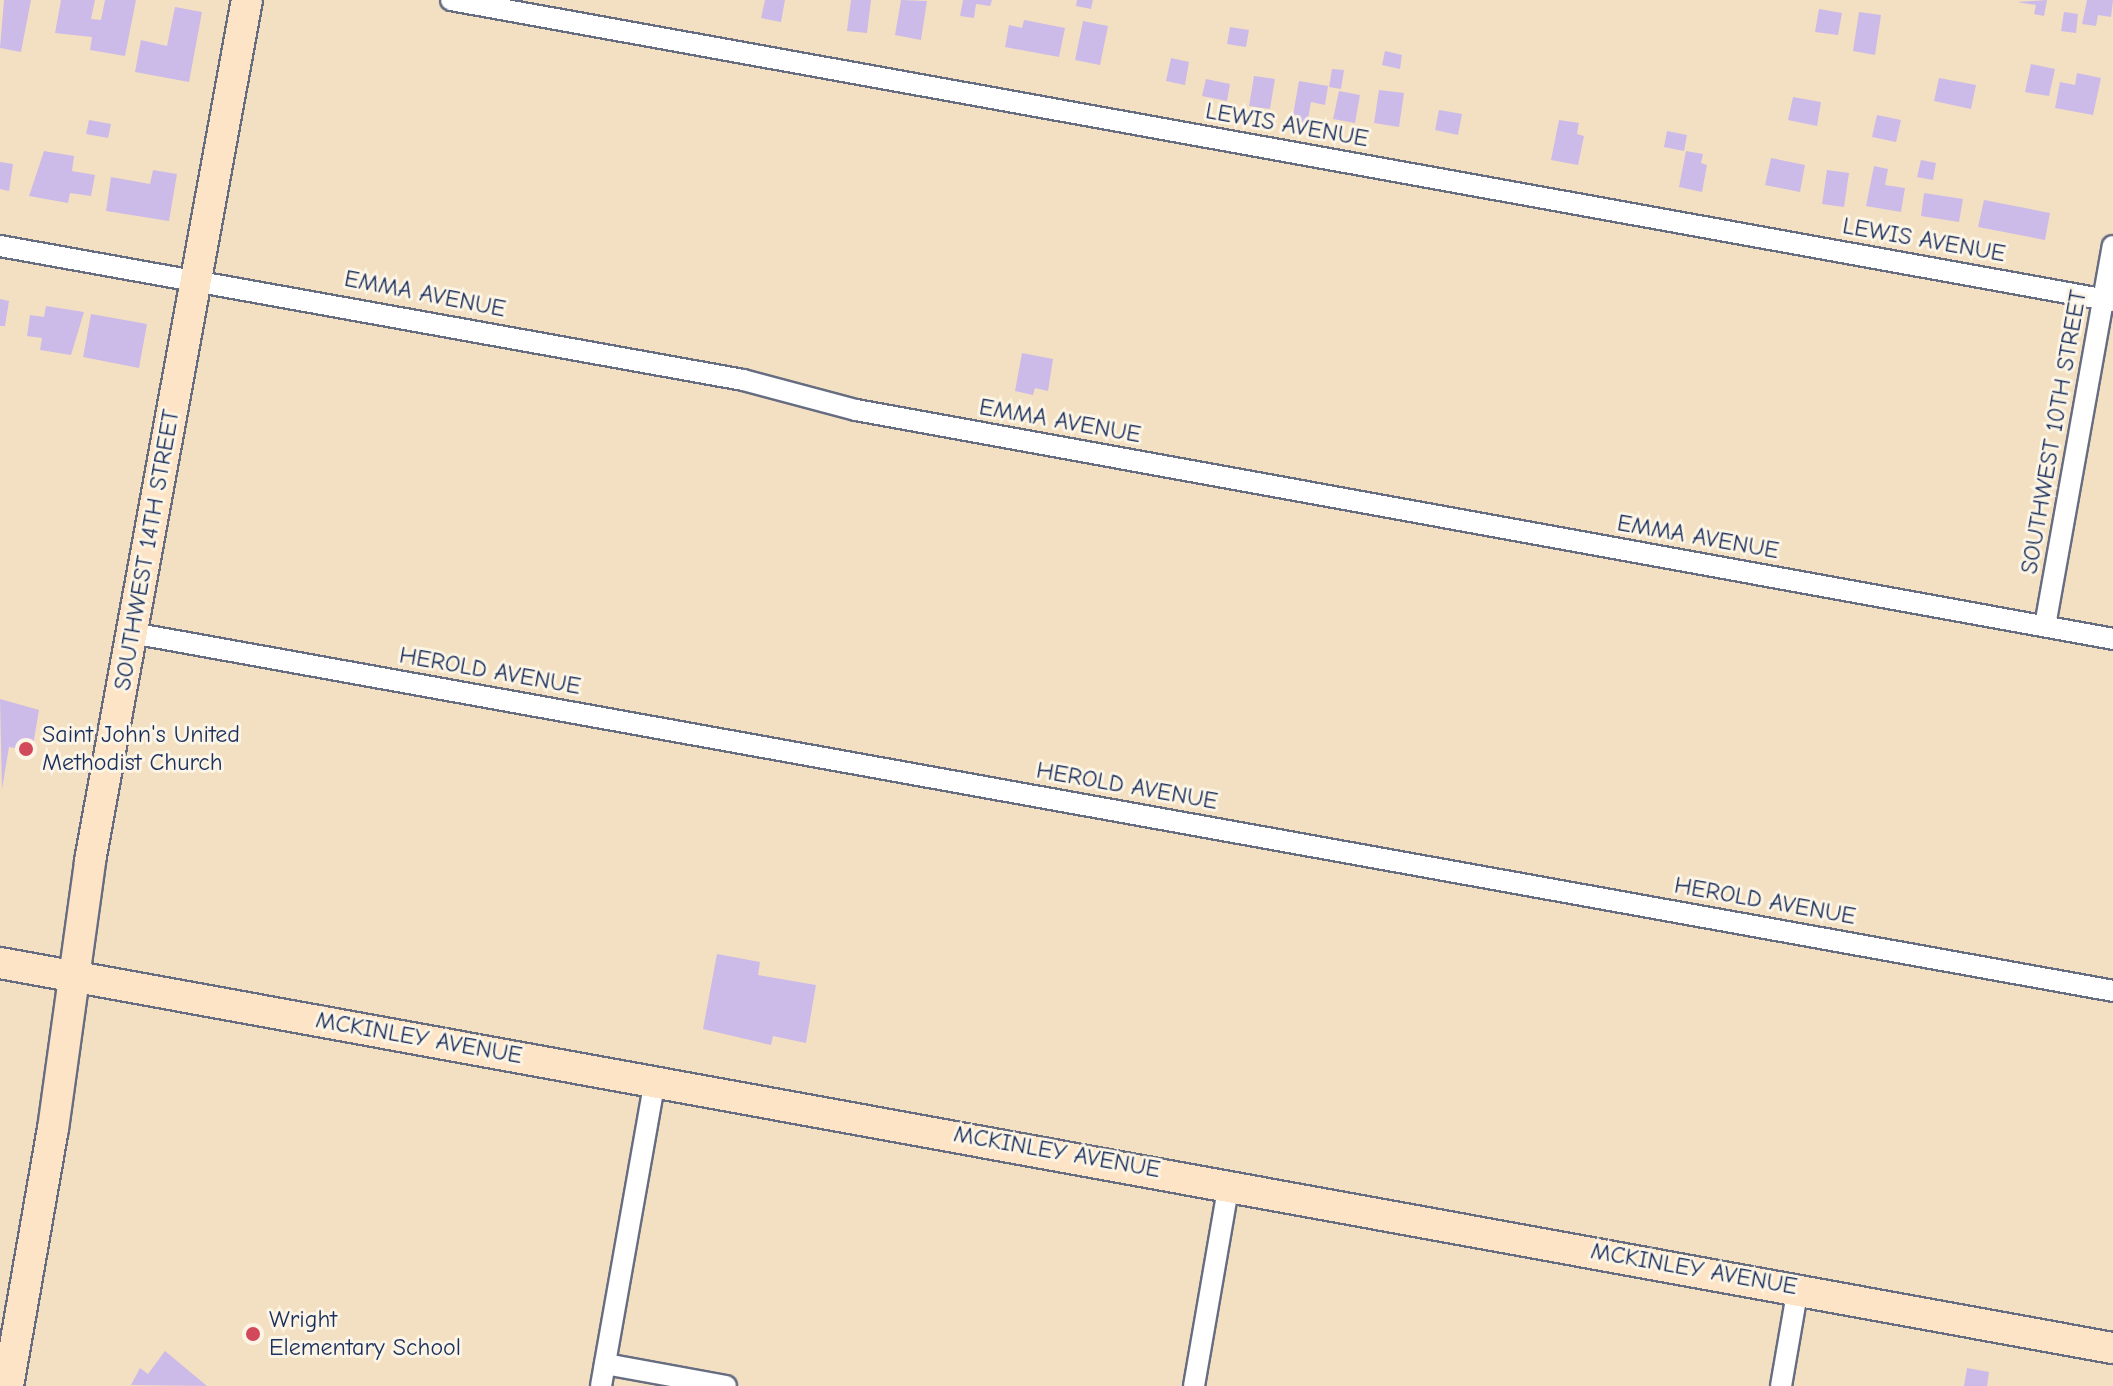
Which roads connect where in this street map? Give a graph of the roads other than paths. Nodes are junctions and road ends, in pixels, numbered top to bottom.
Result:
1 (247, 0) edge
2 (451, 0) edge
3 (558, 10) edge
4 (0, 246) edge
5 (2113, 246) edge
6 (196, 278) junction
7 (2108, 300) edge
8 (2045, 626) junction
9 (132, 633) junction
10 (2113, 639) edge
11 (0, 963) edge
12 (76, 976) junction
13 (2113, 991) edge
14 (655, 1080) junction
15 (1229, 1183) junction
16 (1798, 1288) junction
17 (2113, 1348) edge
18 (605, 1364) junction
19 (8, 1386) edge
20 (601, 1386) edge
21 (726, 1386) edge
22 (1194, 1386) edge
23 (1781, 1386) edge

1 - 6 main road, SOUTHWEST 14TH STREET
2 - 3 street, LEWIS AVENUE
3 - 7 street, LEWIS AVENUE
4 - 6 street, EMMA AVENUE
5 - 7 street, SOUTHWEST 10TH STREET
6 - 8 street, EMMA AVENUE
6 - 9 main road, SOUTHWEST 14TH STREET
7 - 8 street, SOUTHWEST 10TH STREET
8 - 10 street, EMMA AVENUE
9 - 12 main road, SOUTHWEST 14TH STREET
9 - 13 street, HEROLD AVENUE
11 - 12 main road, MCKINLEY AVENUE
12 - 14 main road, MCKINLEY AVENUE
12 - 19 main road, SOUTHWEST 14TH STREET
14 - 15 main road, MCKINLEY AVENUE
14 - 18 street
15 - 16 main road, MCKINLEY AVENUE
15 - 22 street
16 - 17 main road, MCKINLEY AVENUE
16 - 23 street
18 - 20 street
18 - 21 street

